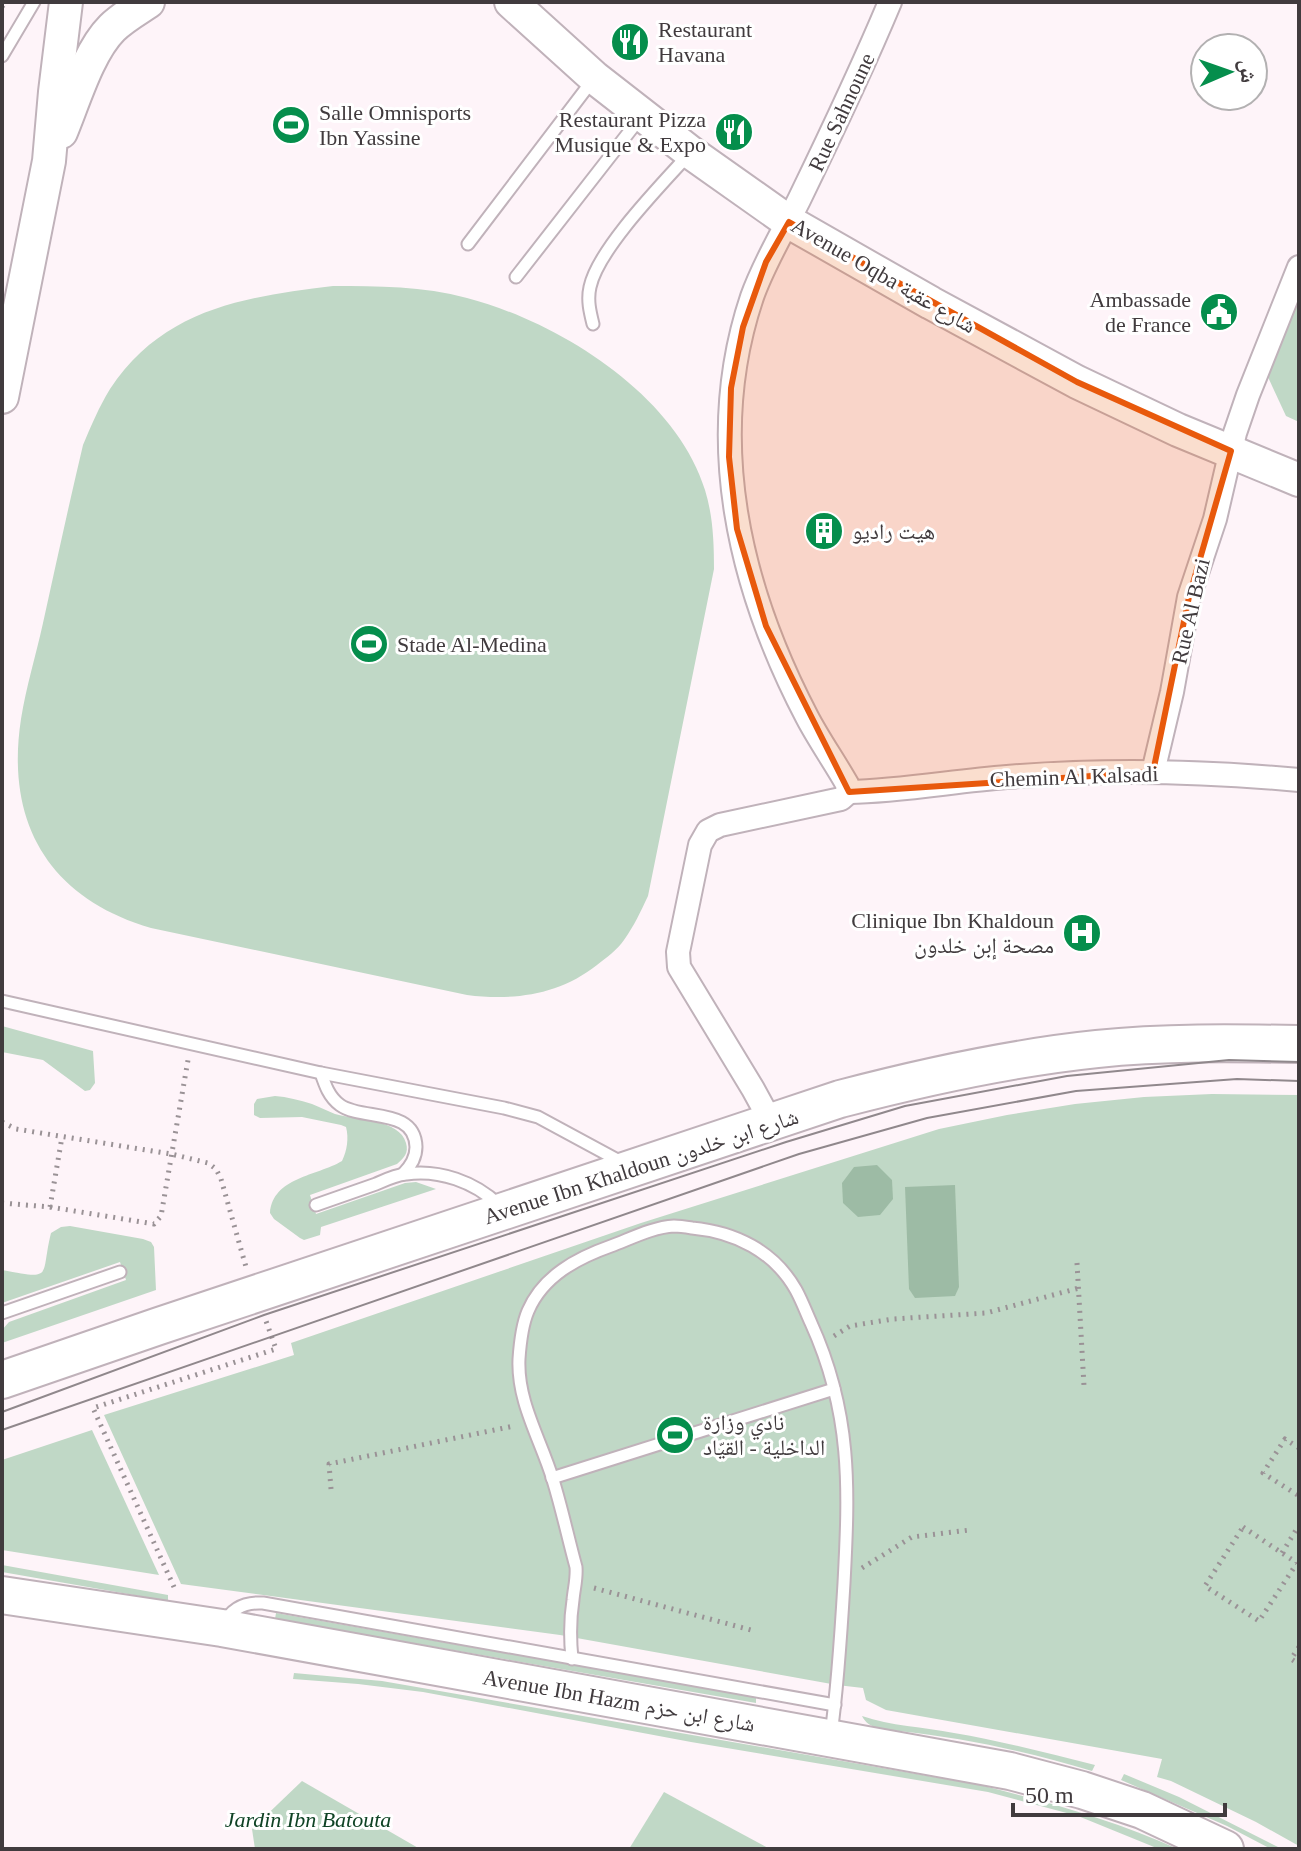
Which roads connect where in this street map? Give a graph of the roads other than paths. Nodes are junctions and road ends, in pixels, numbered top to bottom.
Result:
1 (34, 2) edge
2 (66, 2) edge
3 (148, 2) edge
4 (511, 2) edge
5 (890, 2) edge
6 (2, 56) edge
7 (595, 78) junction
8 (642, 115) junction
9 (690, 152) junction
10 (49, 161) junction
11 (789, 222) junction
12 (468, 244) dead end
13 (1299, 267) edge
14 (516, 277) dead end
15 (593, 324) dead end
16 (2, 397) edge
17 (1231, 451) junction
18 (1299, 480) edge
19 (1153, 772) junction
20 (1299, 780) edge
21 (849, 792) junction
22 (2, 1001) edge
23 (1299, 1044) edge
24 (321, 1073) junction
25 (771, 1122) junction
26 (633, 1168) junction
27 (403, 1174) junction
28 (316, 1205) dead end
29 (505, 1211) junction
30 (120, 1272) dead end
31 (2, 1313) edge
32 (2, 1380) edge
33 (834, 1389) junction
34 (552, 1478) junction
35 (2, 1595) edge
36 (222, 1628) junction
37 (572, 1659) junction
38 (832, 1722) junction
39 (1225, 1849) edge

1 - 6 lane
2 - 10 street
3 - 10 street
4 - 7 street, Avenue Oqba شارع عقبة
5 - 11 street, Rue Sahnoune
7 - 8 street, Avenue Oqba شارع عقبة
7 - 12 lane
8 - 9 street, Avenue Oqba شارع عقبة
8 - 14 lane
9 - 11 street, Avenue Oqba شارع عقبة
9 - 15 lane
10 - 16 street
11 - 17 street, Avenue Oqba شارع عقبة
11 - 21 street, Rue Sahnoune
13 - 17 street, Rue Al Bazi
17 - 18 street, Avenue Oqba شارع عقبة
17 - 19 street, Rue Al Bazi
19 - 20 street, Chemin Al Kalsadi
19 - 21 street, Chemin Al Kalsadi
21 - 25 street, Chemin Al Kalsadi
22 - 24 lane
23 - 25 main road, Avenue Ibn Khaldoun شارع ابن خلدون
24 - 26 lane
24 - 27 lane
25 - 26 main road, Avenue Ibn Khaldoun شارع ابن خلدون
26 - 29 main road, Avenue Ibn Khaldoun شارع ابن خلدون
27 - 28 lane
27 - 29 lane
29 - 32 main road, Avenue Ibn Khaldoun شارع ابن خلدون
30 - 31 lane
33 - 34 lane
33 - 34 lane
33 - 38 lane
34 - 37 lane
35 - 36 main road, Avenue Ibn Hazm شارع ابن حزم
36 - 37 lane
36 - 38 main road, Avenue Ibn Hazm شارع ابن حزم
37 - 38 lane
38 - 39 main road, Avenue Ibn Hazm شارع ابن حزم

